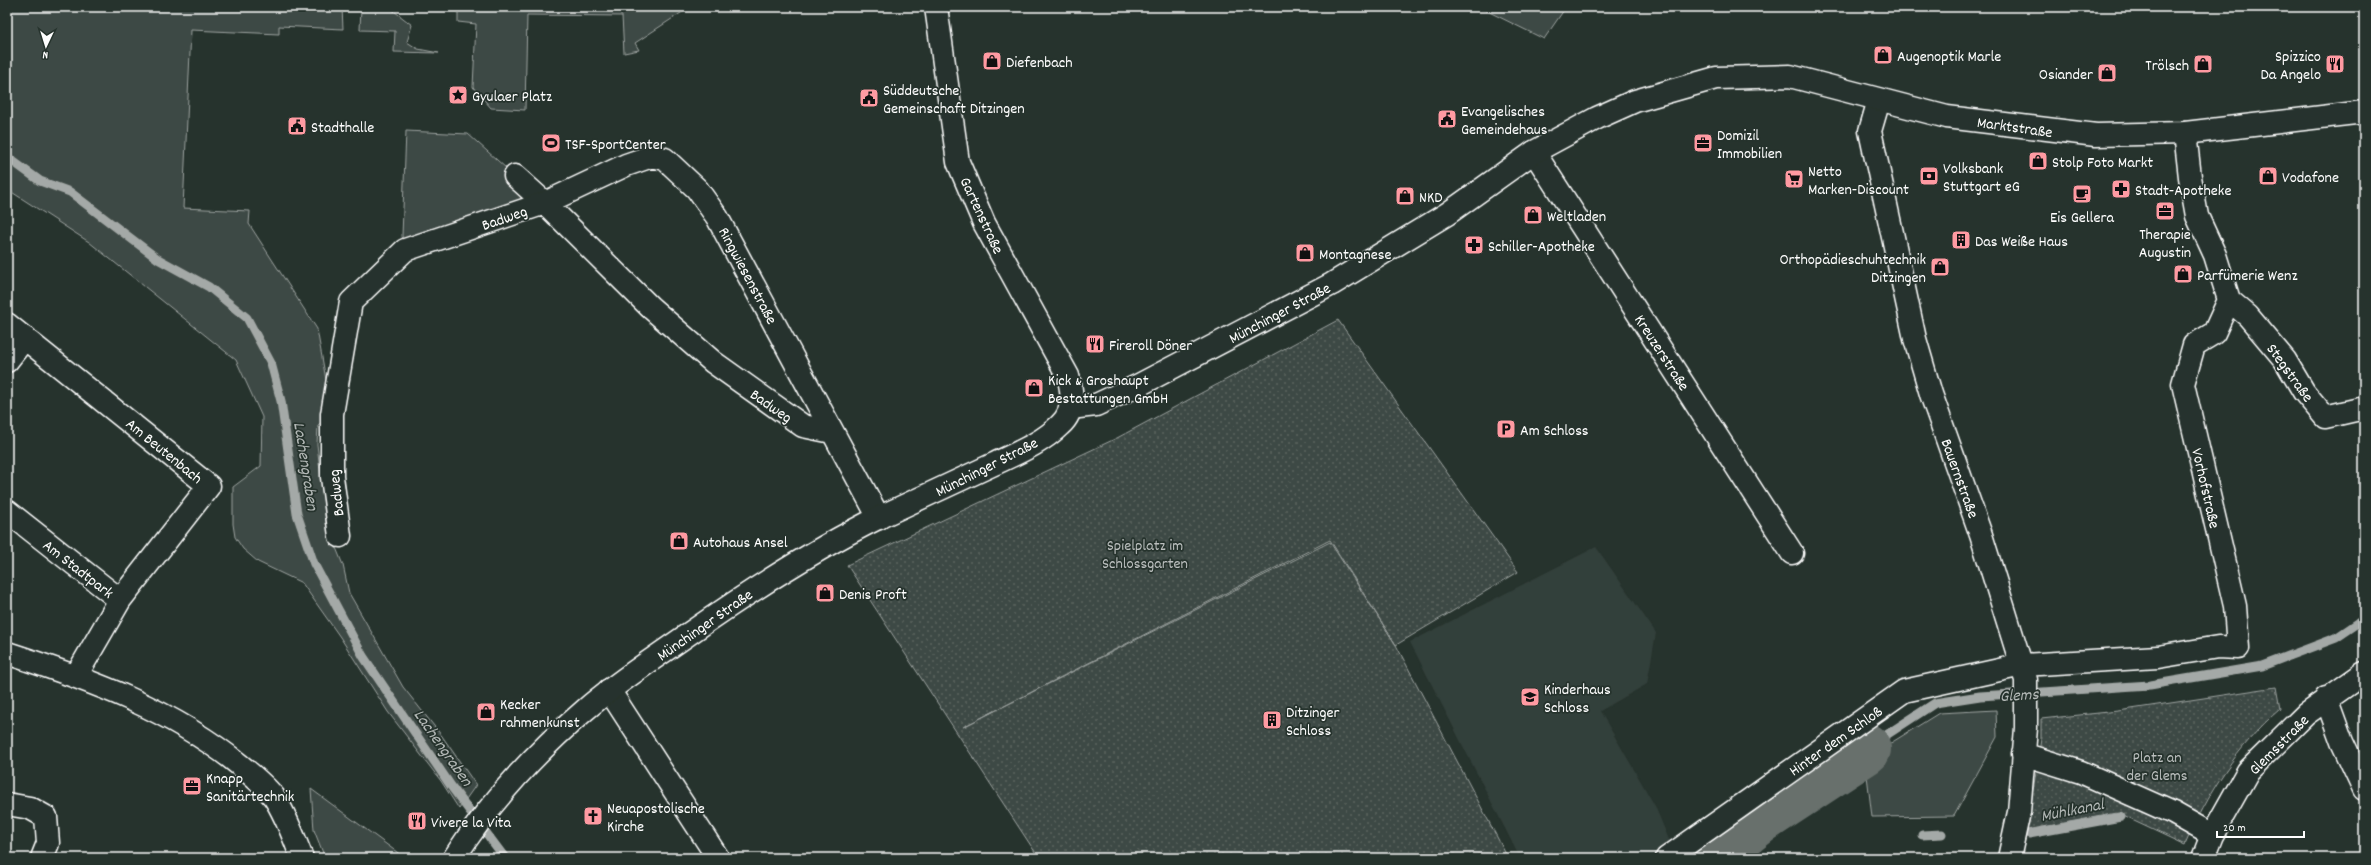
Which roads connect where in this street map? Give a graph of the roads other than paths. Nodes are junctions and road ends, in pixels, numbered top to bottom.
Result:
1 (936, 7) edge
2 (1672, 90) joint
3 (1879, 100) junction
4 (2364, 112) edge
5 (2185, 133) junction
6 (1534, 152) junction
7 (515, 176) dead end
8 (545, 202) junction
9 (2229, 300) junction
10 (7, 324) edge
11 (25, 338) junction
12 (7, 360) edge
13 (1070, 408) junction
14 (2364, 408) edge
15 (832, 432) junction
16 (7, 511) edge
17 (879, 518) junction
18 (340, 536) dead end
19 (1792, 553) dead end
20 (120, 600) junction
21 (7, 653) edge
22 (2024, 672) junction
23 (2364, 673) edge
24 (76, 676) junction
25 (609, 690) junction
26 (2326, 698) junction
27 (2023, 754) junction
28 (2364, 789) edge
29 (7, 804) edge
30 (2212, 836) junction
31 (42, 858) edge
32 (302, 858) edge
33 (454, 858) edge
34 (718, 858) edge
35 (1667, 858) edge
36 (2009, 858) edge
37 (2203, 858) edge

1 - 13 street, Gartenstraße
2 - 3 street, Marktstraße
2 - 6 street, Münchinger Straße
3 - 5 street, Marktstraße
3 - 22 street, Bauernstraße
4 - 5 street, Marktstraße
5 - 9 street
6 - 13 street, Münchinger Straße
6 - 19 street, Kreuzerstraße
7 - 8 street
8 - 15 street, Badweg
8 - 15 street, Ringwiesenstraße
8 - 18 street, Badweg
9 - 14 street, Stegstraße
9 - 22 street, Vorhofstraße
10 - 11 street, Am Beutenbach
11 - 12 street
11 - 20 street, Am Beutenbach
13 - 17 street, Münchinger Straße
15 - 17 street, Ringwiesenstraße
16 - 20 street, Am Stadtpark
17 - 25 street, Münchinger Straße
20 - 24 street, Am Stadtpark
21 - 24 street
22 - 27 street, Bauernstraße
22 - 35 street, Hinter dem Schloß
23 - 26 street, Glemsstraße
24 - 32 street
25 - 33 street, Münchinger Straße
25 - 34 street
26 - 28 street, Glemsstraße
26 - 30 street, Glemsstraße
27 - 30 street
27 - 36 street, Bauernstraße
29 - 31 street
30 - 37 street, Glemsstraße

